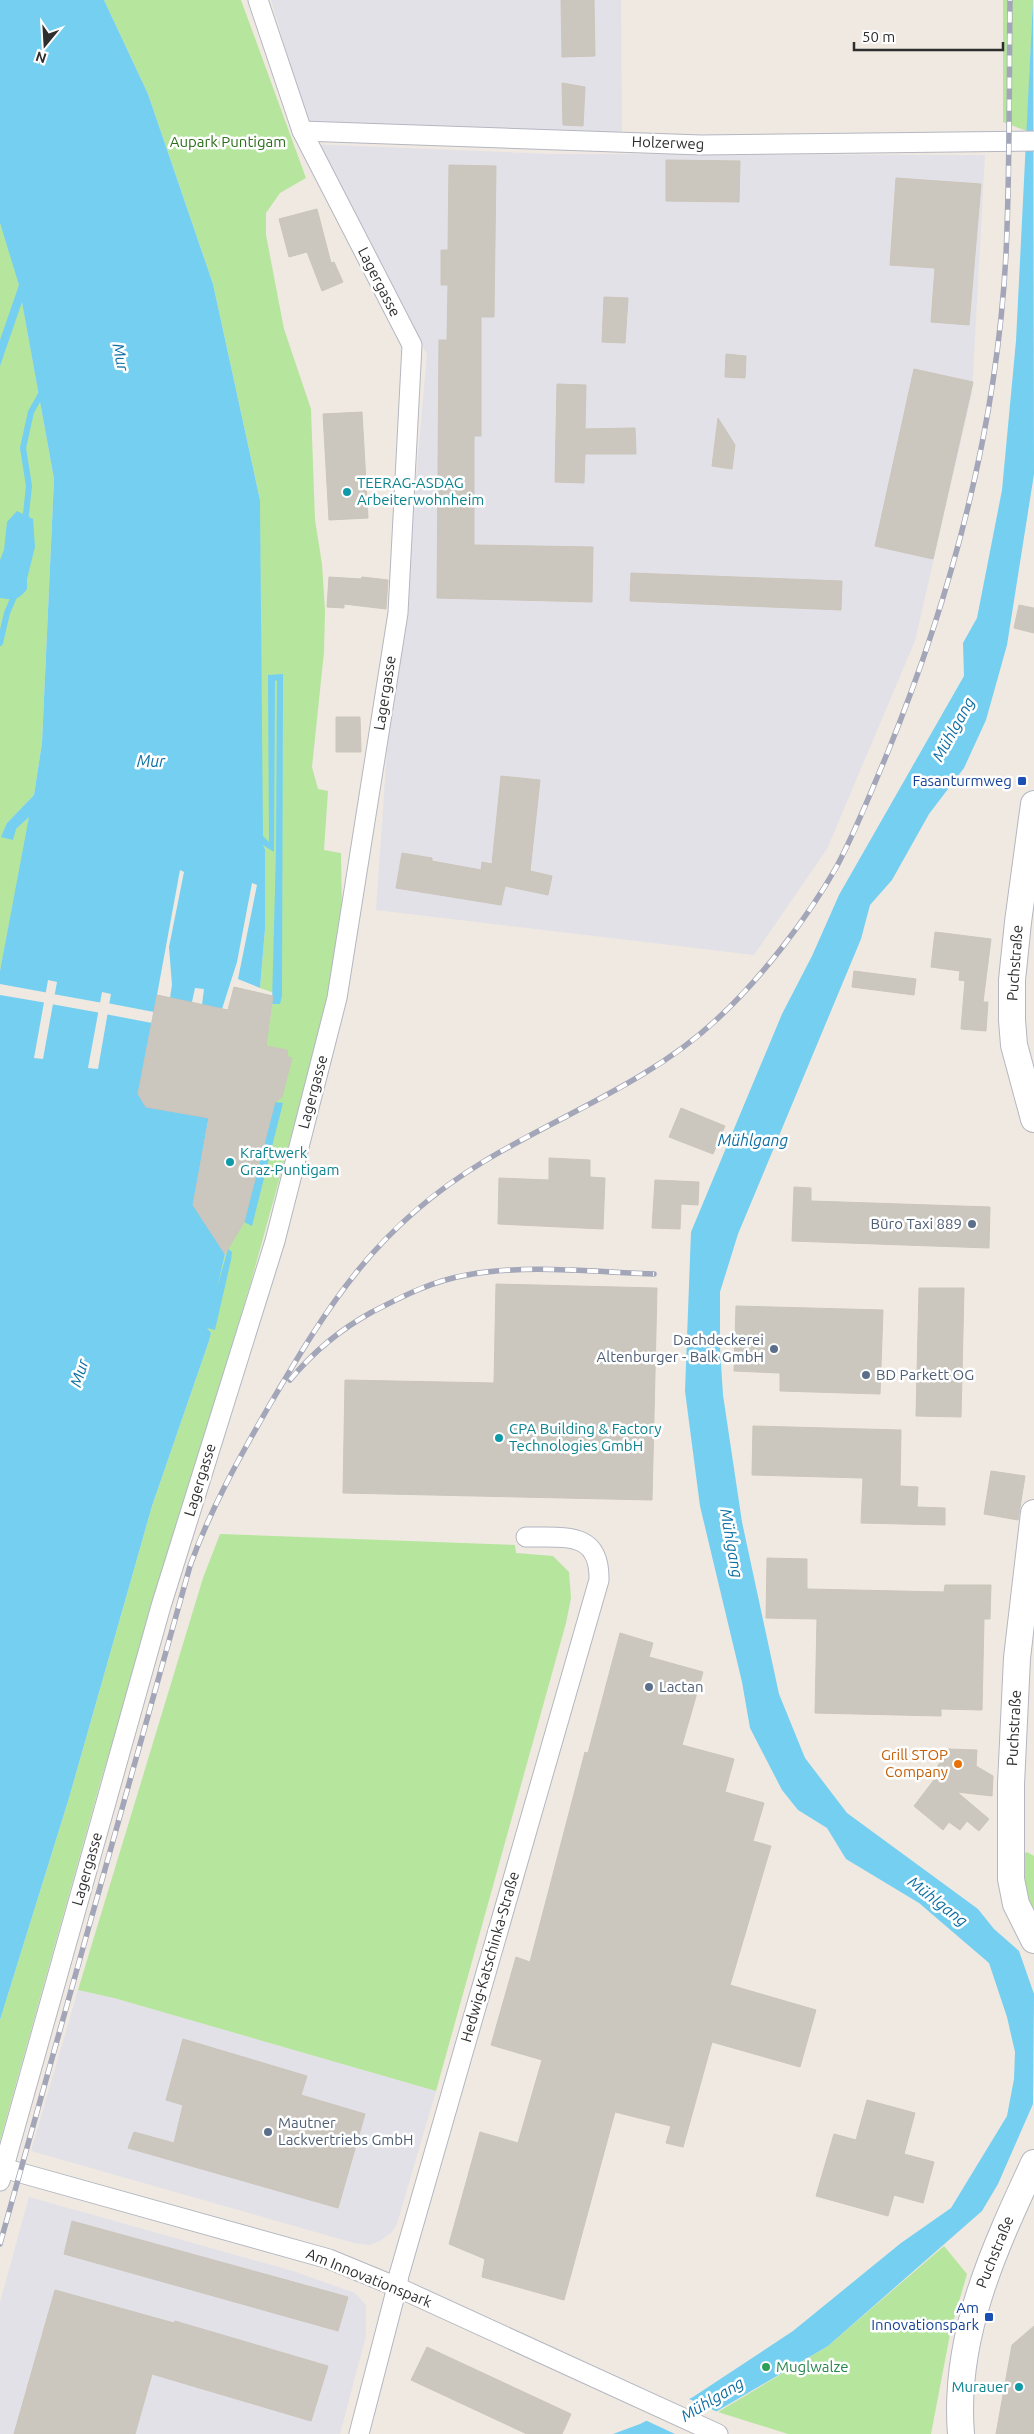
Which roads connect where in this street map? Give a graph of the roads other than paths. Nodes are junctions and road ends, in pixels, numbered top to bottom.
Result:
1 (258, 0) edge
2 (302, 131) junction
3 (1029, 141) edge
4 (1034, 804) edge
5 (1032, 832) edge
6 (1034, 1119) edge
7 (1034, 1513) edge
8 (526, 1537) dead end
9 (1034, 1940) edge
10 (1034, 2164) edge
11 (2, 2174) edge
12 (398, 2288) junction
13 (360, 2434) edge
14 (718, 2434) edge
15 (962, 2434) edge

1 - 2 street, Lagergasse
2 - 3 street, Holzerweg
2 - 11 street, Lagergasse
4 - 5 main road, Puchstraße
5 - 6 main road, Puchstraße
7 - 9 main road, Puchstraße
8 - 12 street, Hedwig-Katschinka-Straße
10 - 15 main road, Puchstraße
11 - 12 street, Am Innovationspark
12 - 13 street, Hedwig-Katschinka-Straße
12 - 14 street, Am Innovationspark

